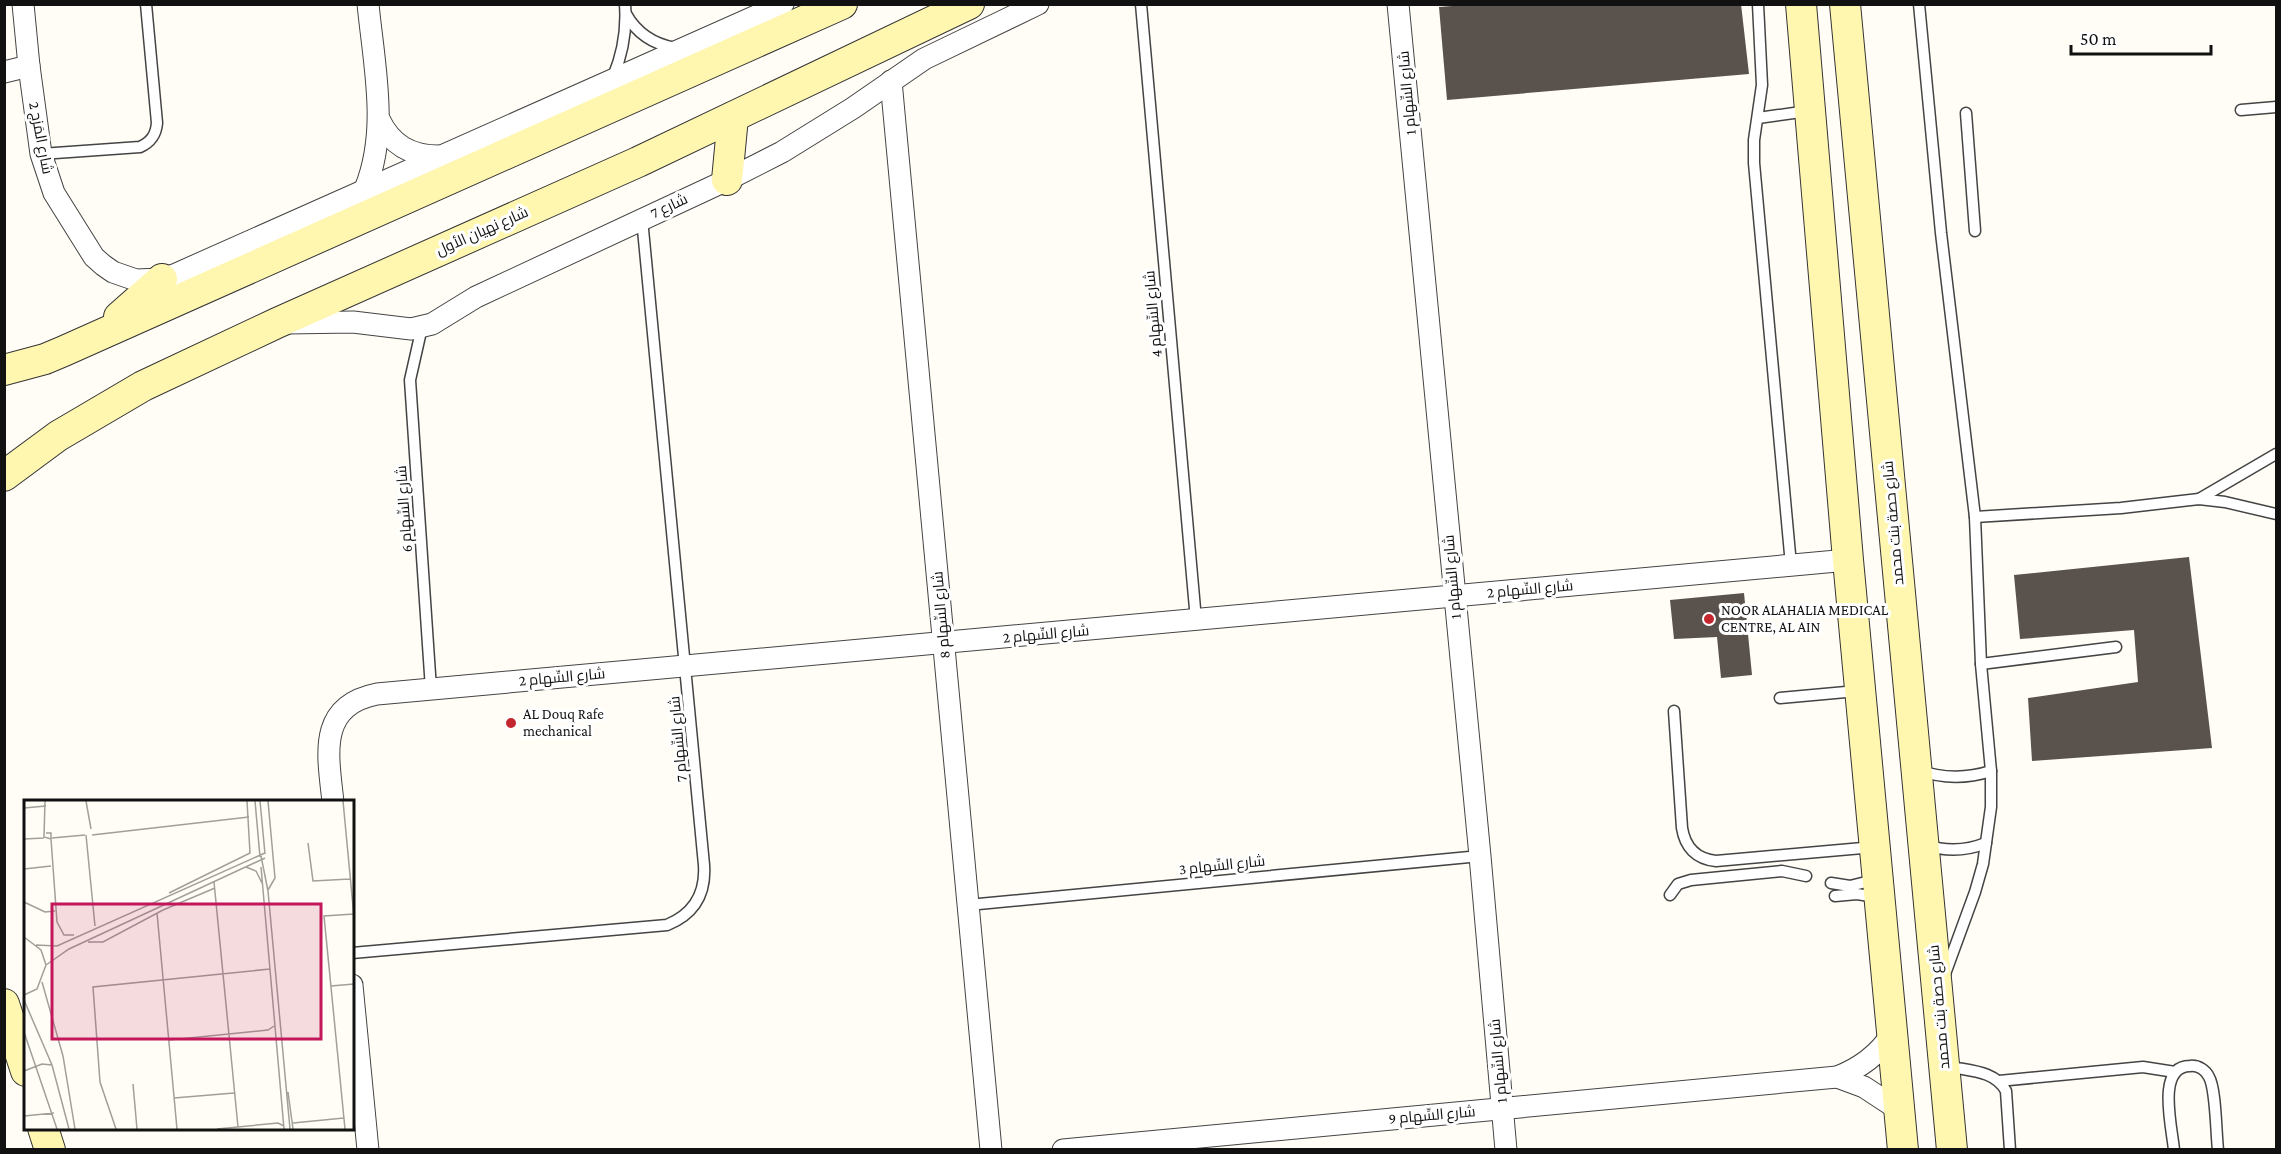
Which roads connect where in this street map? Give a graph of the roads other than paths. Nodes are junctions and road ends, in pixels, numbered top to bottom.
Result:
1 (23, 4) edge
2 (146, 4) edge
3 (368, 4) edge
4 (783, 4) edge
5 (842, 4) edge
6 (969, 4) edge
7 (1038, 4) edge
8 (1141, 4) edge
9 (1398, 4) edge
10 (1758, 4) edge
11 (1801, 4) edge
12 (1845, 4) edge
13 (1919, 4) edge
14 (625, 9) edge
15 (684, 48) junction
16 (29, 66) junction
17 (4, 72) edge
18 (612, 80) junction
19 (891, 81) junction
20 (2277, 107) edge
21 (1810, 110) junction
22 (2241, 110) dead end
23 (1966, 113) dead end
24 (733, 117) junction
25 (1758, 118) junction
26 (379, 119) junction
27 (41, 154) junction
28 (439, 156) junction
29 (727, 180) junction
30 (365, 189) junction
31 (642, 219) junction
32 (1975, 231) dead end
33 (162, 279) junction
34 (277, 323) junction
35 (422, 327) junction
36 (98, 336) junction
37 (4, 370) edge
38 (2277, 454) edge
39 (4, 476) edge
40 (2199, 499) junction
41 (2277, 514) edge
42 (1975, 517) junction
43 (1848, 560) junction
44 (1791, 565) junction
45 (1454, 596) junction
46 (1196, 620) junction
47 (944, 644) junction
48 (2116, 647) dead end
49 (1981, 664) junction
50 (686, 666) junction
51 (431, 689) junction
52 (1860, 690) junction
53 (1780, 698) dead end
54 (1674, 711) dead end
55 (1916, 770) junction
56 (1991, 771) junction
57 (333, 800) edge
58 (1986, 843) junction
59 (1923, 844) junction
60 (1875, 847) junction
61 (1480, 856) junction
62 (1806, 876) dead end
63 (1831, 883) dead end
64 (1878, 888) junction
65 (1670, 895) dead end
66 (1835, 896) dead end
67 (968, 905) junction
68 (354, 953) edge
69 (1937, 994) junction
70 (4, 1004) edge
71 (354, 1006) edge
72 (1892, 1034) junction
73 (24, 1065) edge
74 (1944, 1066) junction
75 (2175, 1072) junction
76 (1837, 1077) junction
77 (1999, 1081) junction
78 (1502, 1109) junction
79 (1899, 1110) junction
80 (45, 1130) edge
81 (50, 1149) edge
82 (368, 1149) edge
83 (991, 1149) edge
84 (1063, 1149) edge
85 (1506, 1149) edge
86 (1903, 1149) edge
87 (1952, 1149) edge
88 (2010, 1149) edge
89 (2174, 1149) edge
90 (2218, 1149) edge

1 - 16 street, شارع المَزج 2
2 - 27 lane
3 - 26 street
4 - 15 street
5 - 36 street
6 - 24 street, شارع نهيان الأول
7 - 19 street, شارع 7
8 - 46 lane, شارع السِّهام 4
9 - 45 street, شارع السِّهام 1
10 - 25 lane
11 - 21 street
12 - 55 street, شارع حصة بنت محمد
13 - 42 lane
14 - 15 lane
14 - 18 lane
15 - 18 street
16 - 17 street
16 - 27 street, شارع المَزج 2
18 - 28 street
19 - 29 street, شارع 7
19 - 47 street, شارع السِّهام 8
20 - 22 lane
21 - 25 lane
21 - 43 street
23 - 32 lane
24 - 29 street
24 - 34 street, شارع نهيان الأول
25 - 44 lane
26 - 28 street
26 - 30 street
27 - 33 street, شارع المَزج 2
28 - 30 street
29 - 31 street, شارع 7
30 - 33 street
31 - 35 street, شارع 7
31 - 50 lane, شارع السِّهام 7
33 - 36 street
34 - 35 street, شارع 7
34 - 39 street, شارع نهيان الأول
35 - 51 lane, شارع السِّهام 6
36 - 37 street
38 - 40 lane
40 - 41 lane
40 - 42 lane
42 - 49 lane
43 - 44 street, شارع السِّهام 2
43 - 52 street
44 - 45 street, شارع السِّهام 2
45 - 46 street, شارع السِّهام 2
45 - 61 street, شارع السِّهام 1
46 - 47 street, شارع السِّهام 2
47 - 50 street, شارع السِّهام 2
47 - 67 street, شارع السِّهام 8
48 - 49 lane
49 - 56 lane
50 - 51 street, شارع السِّهام 2
50 - 68 lane, شارع السِّهام 7
51 - 57 street, شارع السِّهام 2
52 - 53 lane
52 - 60 street
54 - 60 lane
55 - 56 lane
55 - 59 street, شارع حصة بنت محمد
56 - 58 lane
58 - 59 lane
58 - 69 lane
59 - 69 street, شارع حصة بنت محمد
60 - 64 street
61 - 67 lane, شارع السِّهام 3
61 - 78 street, شارع السِّهام 1
62 - 65 lane
63 - 64 lane
64 - 66 lane
64 - 72 street
67 - 83 street, شارع السِّهام 8
69 - 74 street, شارع حصة بنت محمد
70 - 73 street
71 - 82 street
72 - 76 street, شارع السِّهام 9
72 - 79 street
74 - 77 lane
74 - 87 street, شارع حصة بنت محمد
75 - 77 lane
75 - 89 lane
75 - 90 lane
76 - 78 street, شارع السِّهام 9
76 - 79 street, شارع السِّهام 9
77 - 88 lane
78 - 84 street, شارع السِّهام 9
78 - 85 street, شارع السِّهام 1
79 - 86 street
80 - 81 street

